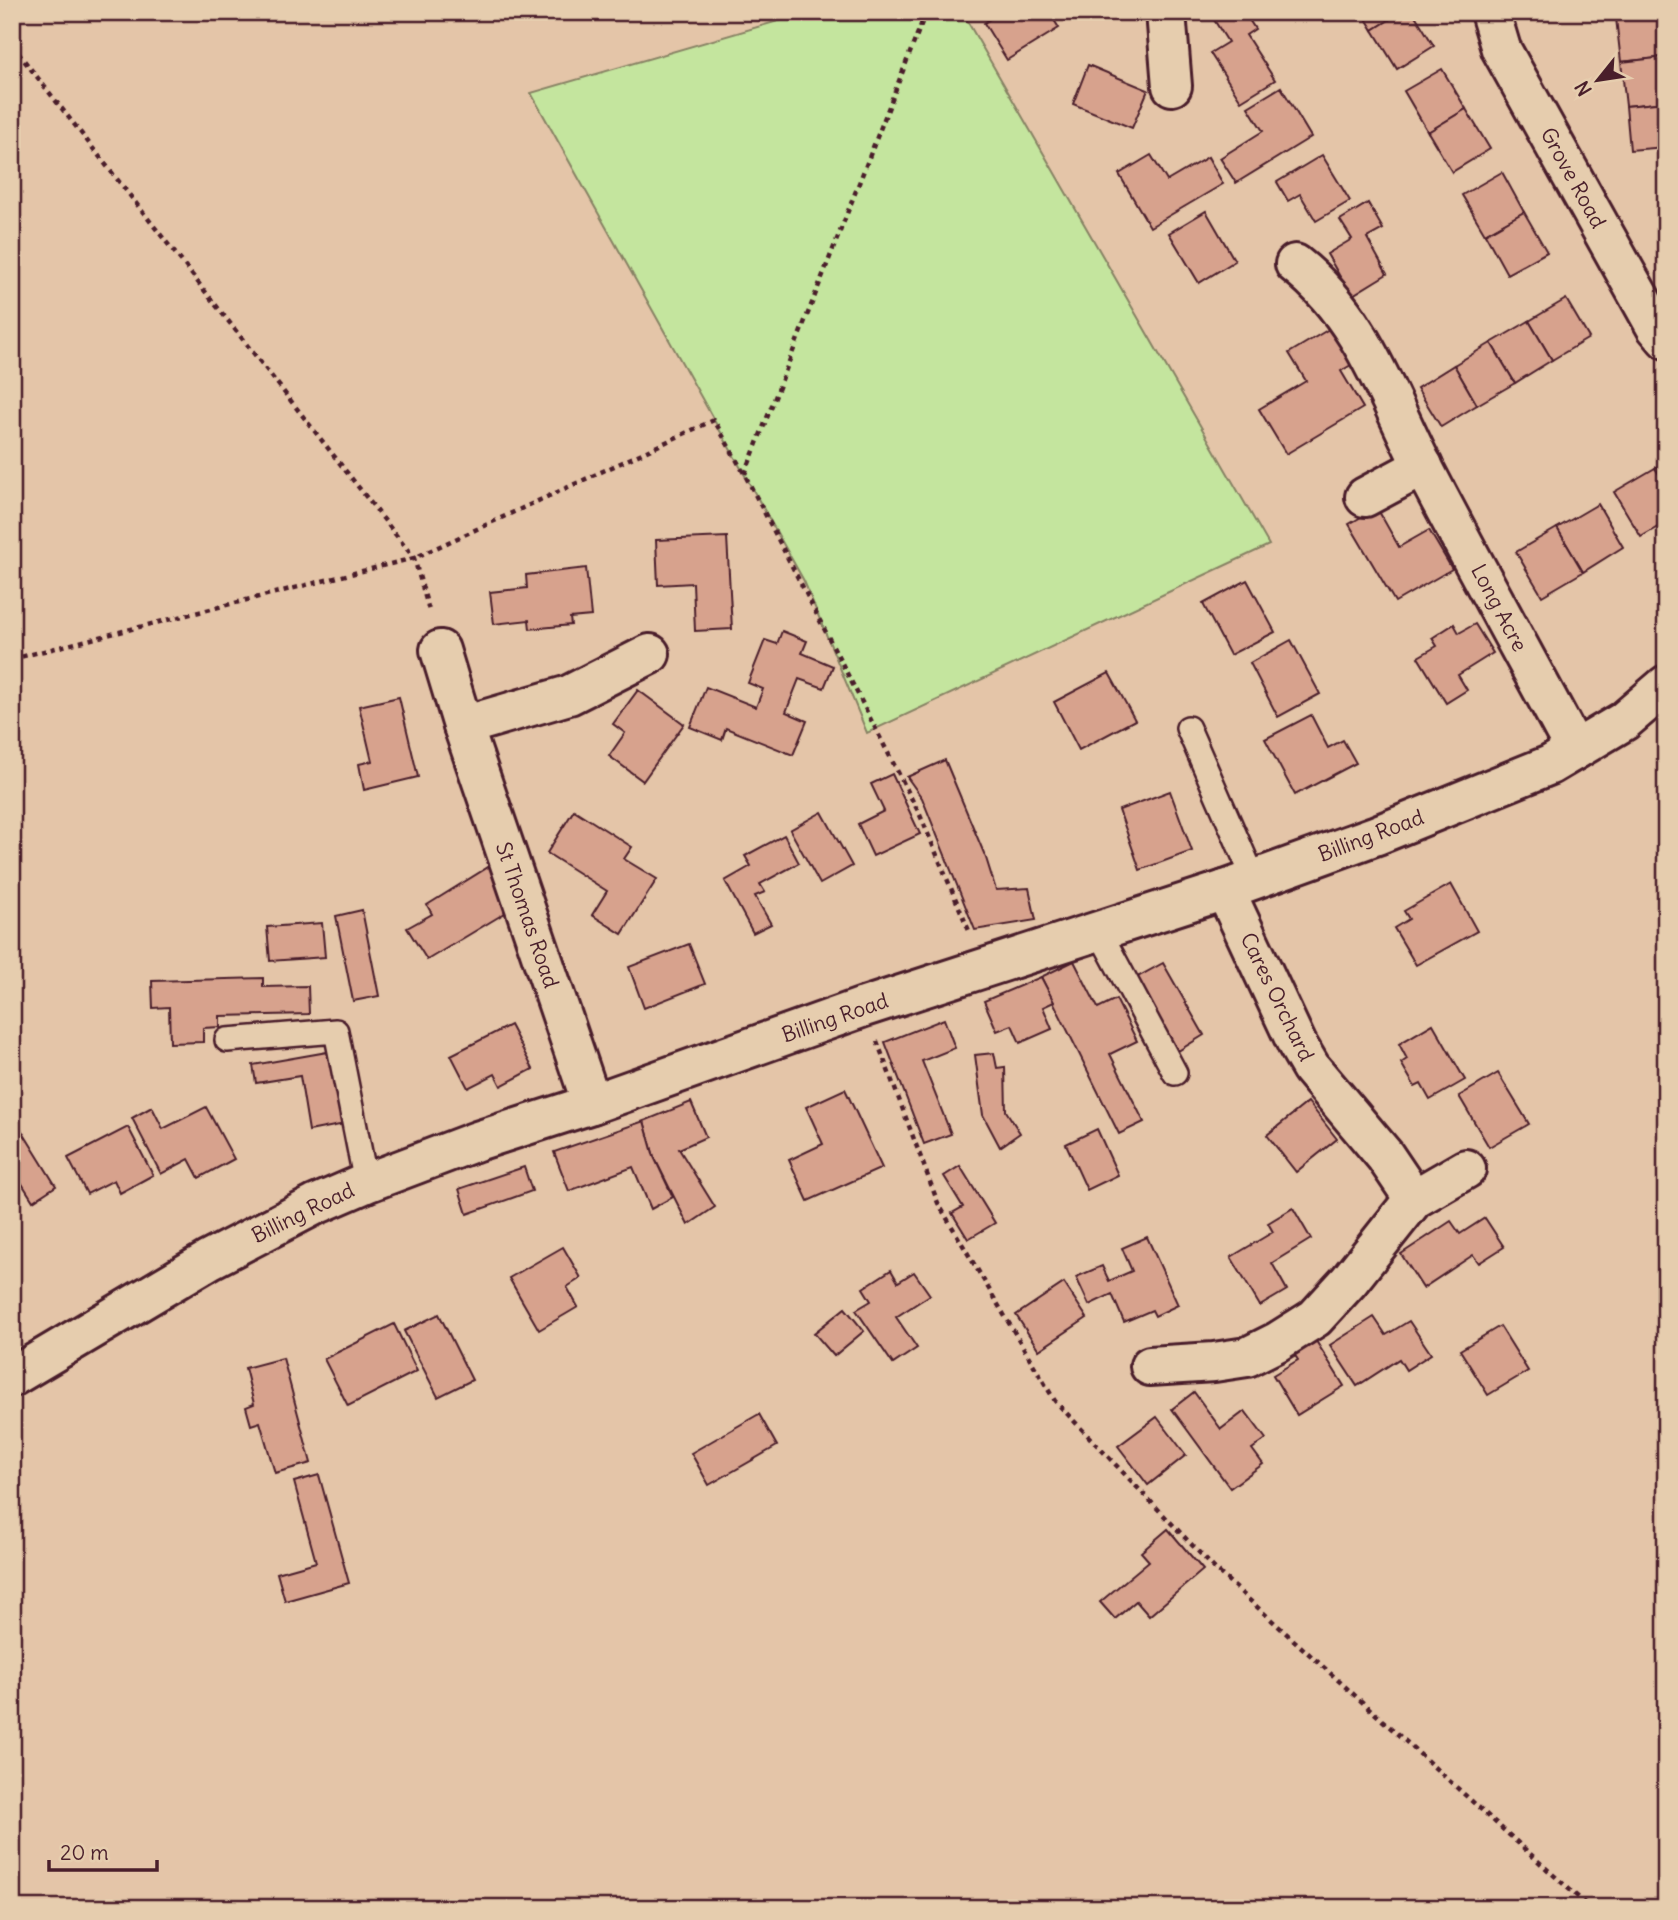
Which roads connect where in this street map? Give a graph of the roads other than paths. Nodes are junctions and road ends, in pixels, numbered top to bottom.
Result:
1 (1166, 12) edge
2 (1490, 12) edge
3 (1172, 86) dead end
4 (1295, 264) dead end
5 (1666, 339) edge
6 (1423, 466) junction
7 (1365, 497) dead end
8 (440, 650) road end
9 (650, 654) dead end
10 (1666, 685) edge
11 (463, 726) junction
12 (1188, 729) dead end
13 (1575, 750) junction
14 (1240, 884) junction
15 (1099, 931) junction
16 (227, 1040) dead end
17 (1175, 1073) dead end
18 (592, 1104) junction
19 (1466, 1170) dead end
20 (366, 1183) junction
21 (1414, 1199) junction
22 (1150, 1366) dead end
23 (12, 1377) edge

1 - 3 street
2 - 5 street, Grove Road
4 - 6 street, Long Acre
6 - 7 street
6 - 13 street, Long Acre
8 - 11 street, St Thomas Road
9 - 11 street
10 - 13 street, Billing Road
11 - 18 street, St Thomas Road
12 - 14 lane
13 - 14 street, Billing Road
14 - 15 street, Billing Road
14 - 21 street, Cares Orchard
15 - 17 lane
15 - 18 street, Billing Road
16 - 20 lane
18 - 20 street, Billing Road
19 - 21 street
20 - 23 street, Billing Road
21 - 22 street

